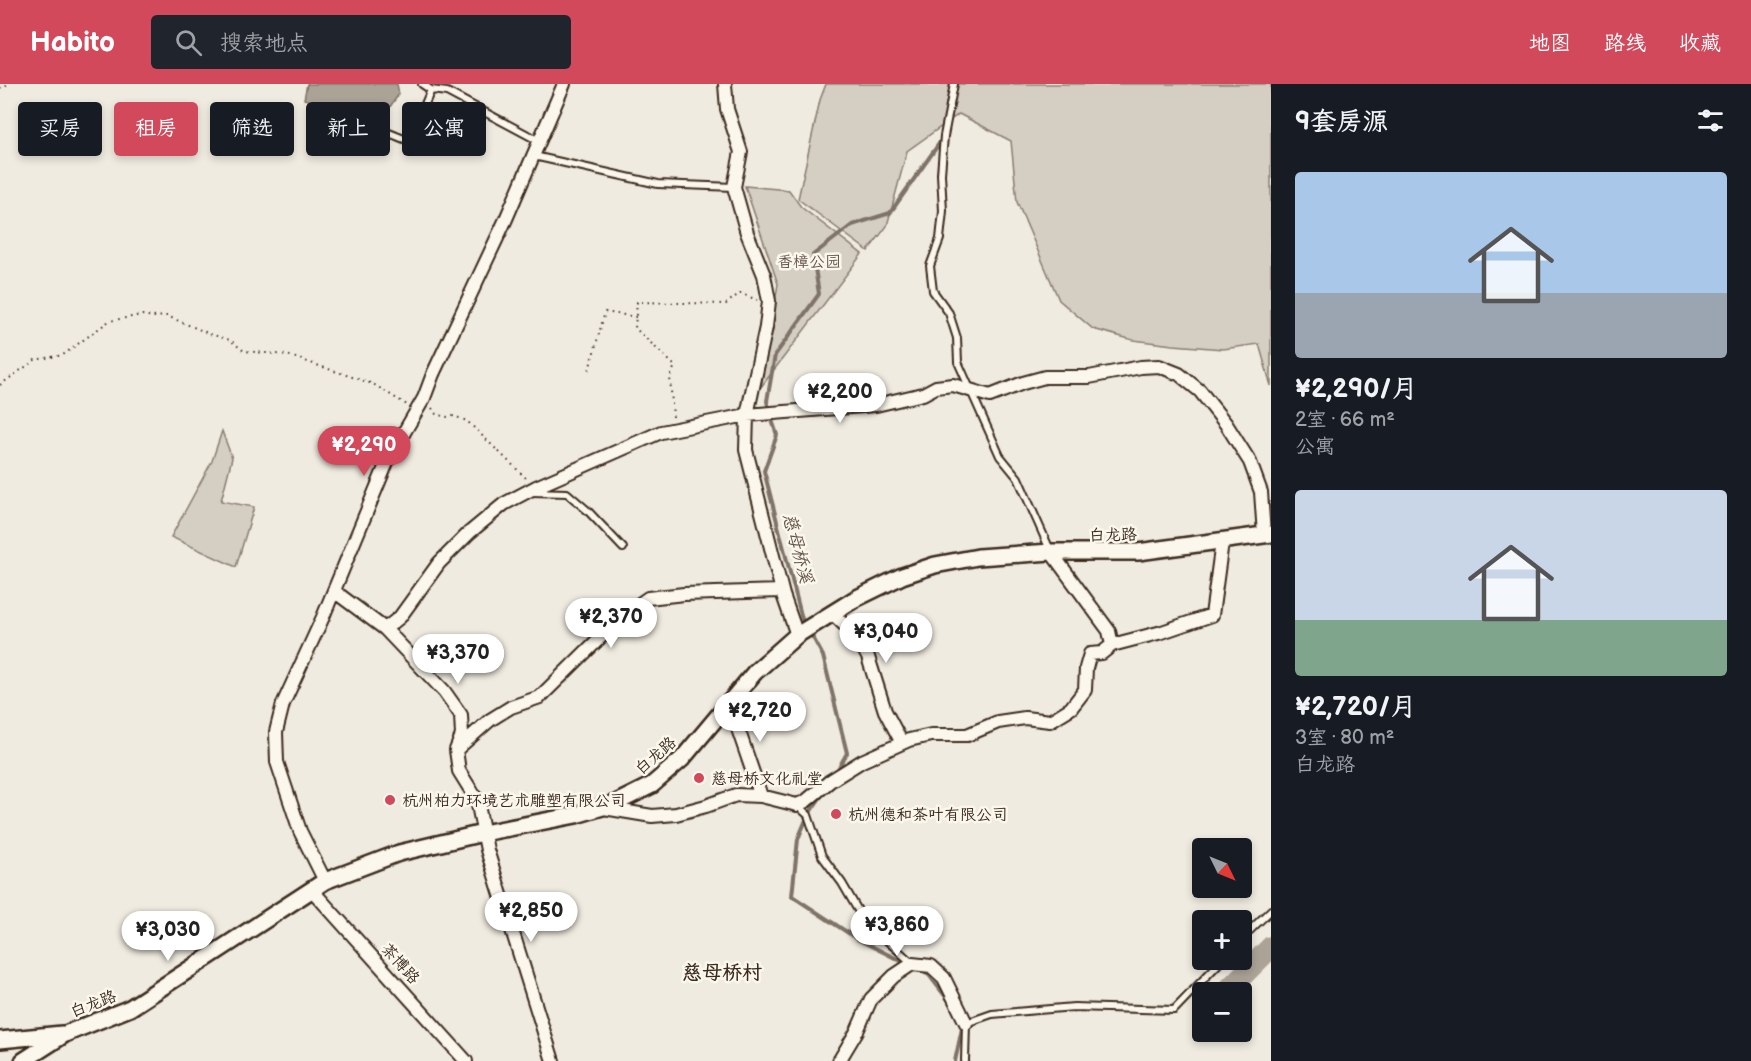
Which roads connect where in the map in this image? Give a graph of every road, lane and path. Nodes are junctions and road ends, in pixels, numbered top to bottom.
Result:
1 (9, 84) edge
2 (422, 84) edge
3 (564, 84) edge
4 (725, 84) edge
5 (954, 84) edge
6 (0, 88) edge
7 (431, 90) junction
8 (390, 133) edge
9 (540, 141) junction
10 (534, 156) junction
11 (734, 187) junction
12 (768, 305) junction
13 (636, 317) junction
14 (589, 370) dead end
15 (0, 385) edge
16 (972, 391) junction
17 (424, 398) junction
18 (417, 410) junction
19 (747, 415) junction
20 (673, 430) junction
21 (532, 489) junction
22 (1268, 534) edge
23 (1222, 542) junction
24 (623, 548) dead end
25 (1051, 552) junction
26 (334, 591) junction
27 (782, 591) junction
28 (832, 613) junction
29 (385, 629) junction
30 (797, 635) junction
31 (1112, 645) junction
32 (723, 709) junction
33 (902, 743) junction
34 (456, 750) junction
35 (761, 796) junction
36 (797, 805) junction
37 (602, 808) junction
38 (483, 833) junction
39 (325, 881) junction
40 (310, 889) junction
41 (1271, 910) edge
42 (1252, 928) edge
43 (912, 964) junction
44 (1212, 970) edge
45 (966, 1023) junction
46 (65, 1034) junction
47 (0, 1040) edge
48 (23, 1061) edge
49 (466, 1061) edge
50 (553, 1061) edge
51 (839, 1061) edge
52 (965, 1061) edge

1 - 6 path
2 - 7 lane
3 - 9 street
4 - 11 street
5 - 16 lane
7 - 8 lane
7 - 9 lane
9 - 10 street
10 - 11 lane
10 - 17 street
11 - 12 street
12 - 13 path
12 - 19 street
13 - 14 path
13 - 20 path
15 - 18 path
16 - 19 street
16 - 22 street
16 - 25 lane
17 - 18 street
17 - 21 path
18 - 26 street
19 - 20 street
19 - 27 street
20 - 21 street
21 - 24 lane
21 - 29 street
22 - 23 street, 白龙路
23 - 25 street, 白龙路
23 - 31 street
25 - 28 street, 白龙路
25 - 31 street
26 - 29 street
26 - 39 street
27 - 30 street
27 - 34 street
28 - 30 street, 白龙路
28 - 33 street
29 - 34 street
30 - 32 street, 白龙路
31 - 33 street
32 - 35 street
32 - 37 street, 白龙路
33 - 36 street
34 - 38 street
35 - 36 street
35 - 37 street
36 - 43 lane
37 - 38 street, 白龙路
38 - 39 street, 白龙路
38 - 50 street
39 - 40 street, 白龙路
40 - 46 street, 白龙路
40 - 49 street, 茶博路
41 - 42 lane
43 - 45 street
43 - 51 street
44 - 45 lane
45 - 52 lane
46 - 47 street
46 - 48 street, 白龙路

